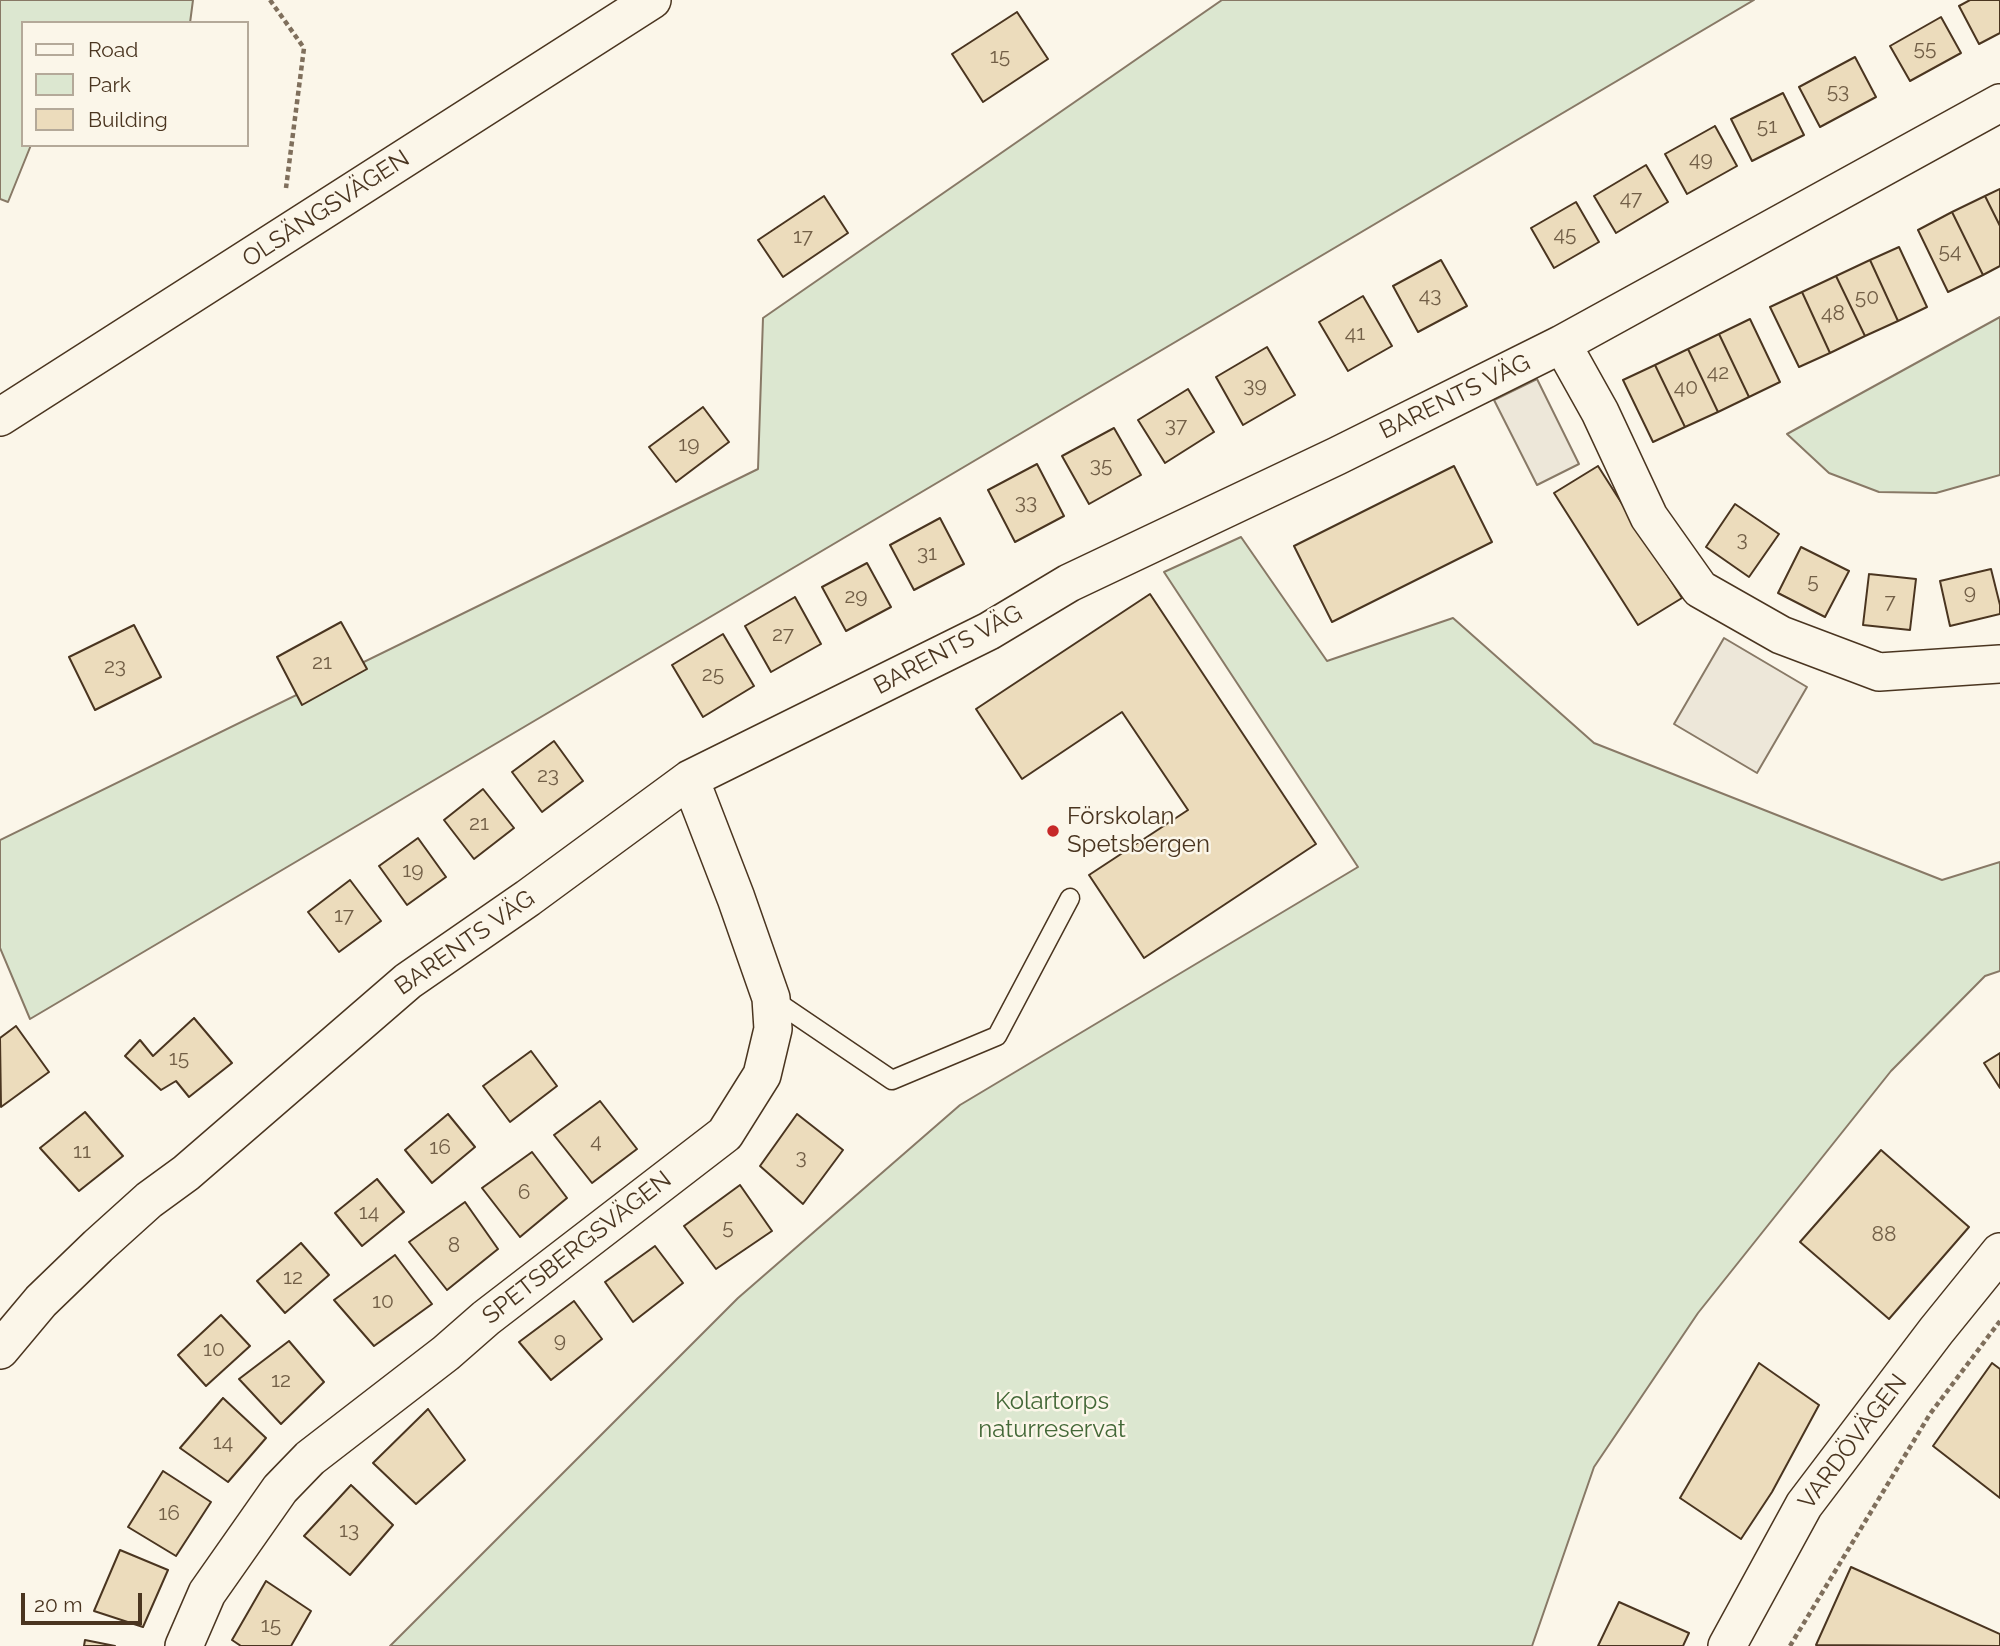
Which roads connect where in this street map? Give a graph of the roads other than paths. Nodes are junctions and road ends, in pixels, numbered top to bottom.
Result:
1 (652, 0) edge
2 (2000, 103) edge
3 (1562, 344) junction
4 (0, 417) edge
5 (2000, 664) edge
6 (690, 779) junction
7 (1070, 898) dead end
8 (771, 998) junction
9 (2000, 1252) edge
10 (0, 1350) edge
11 (184, 1646) edge
12 (1727, 1646) edge

1 - 4 street, OLSÄNGSVÄGEN
2 - 3 street, BARENTS VÄG
3 - 5 street
3 - 6 street, BARENTS VÄG
6 - 8 street, SPETSBERGSVÄGEN
6 - 10 street, BARENTS VÄG
7 - 8 lane
8 - 11 street, SPETSBERGSVÄGEN
9 - 12 street, VARDÖVÄGEN

